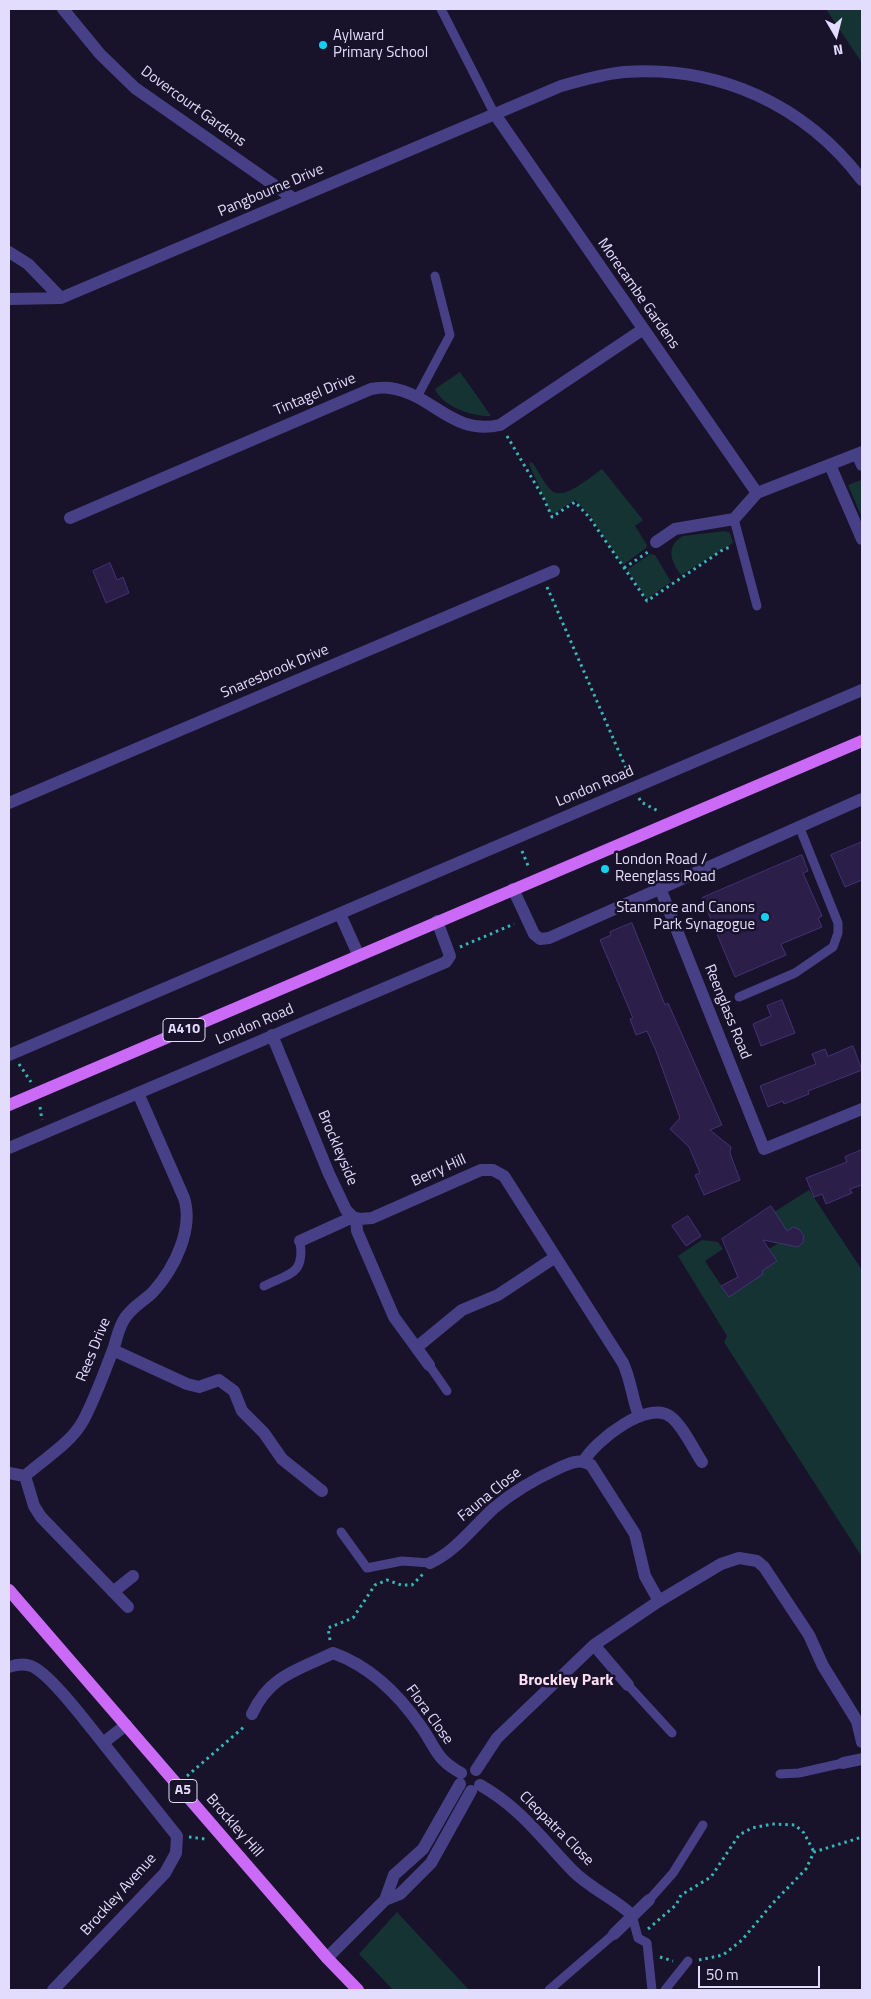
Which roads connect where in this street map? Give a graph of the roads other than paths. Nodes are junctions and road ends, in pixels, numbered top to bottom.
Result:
1 (63, 9) edge
2 (441, 9) edge
3 (494, 113) junction
4 (862, 180) edge
5 (294, 199) junction
6 (9, 252) edge
7 (435, 276) dead end
8 (9, 298) edge
9 (61, 298) junction
10 (642, 330) junction
11 (417, 397) junction
12 (861, 457) edge
13 (830, 465) junction
14 (757, 493) junction
15 (70, 518) dead end
16 (734, 519) junction
17 (862, 539) edge
18 (656, 542) road end
19 (548, 574) road end
20 (757, 606) dead end
21 (862, 690) edge
22 (862, 741) edge
23 (862, 799) edge
24 (9, 803) edge
25 (799, 826) junction
26 (660, 888) junction
27 (513, 889) junction
28 (340, 914) junction
29 (437, 921) junction
30 (358, 954) junction
31 (740, 997) dead end
32 (272, 1036) junction
33 (10, 1054) edge
34 (138, 1093) junction
35 (9, 1104) edge
36 (862, 1109) edge
37 (9, 1148) edge
38 (354, 1218) junction
39 (300, 1241) joint
40 (554, 1258) junction
41 (264, 1286) dead end
42 (417, 1347) junction
43 (113, 1350) junction
44 (429, 1365) joint
45 (447, 1391) dead end
46 (639, 1416) junction
47 (584, 1460) junction
48 (702, 1462) dead end
49 (9, 1473) edge
50 (25, 1476) junction
51 (322, 1492) dead end
52 (341, 1532) dead end
53 (430, 1563) joint
54 (134, 1576) dead end
55 (9, 1590) edge
56 (113, 1592) junction
57 (659, 1601) junction
58 (128, 1607) dead end
59 (594, 1645) junction
60 (9, 1667) edge
61 (628, 1685) joint
62 (252, 1714) road end
63 (126, 1725) junction
64 (672, 1733) dead end
65 (862, 1742) edge
66 (103, 1743) junction
67 (862, 1758) edge
68 (843, 1763) joint
69 (780, 1774) dead end
70 (468, 1783) junction
71 (703, 1825) dead end
72 (385, 1900) junction
73 (649, 1900) joint
74 (632, 1915) junction
75 (614, 1934) joint
76 (327, 1958) junction
77 (688, 1961) road end
78 (53, 1990) edge
79 (358, 1990) edge
80 (549, 1990) edge
81 (652, 1990) edge
82 (665, 1990) edge

1 - 5 street, Dovercourt Gardens
2 - 3 lane
3 - 4 street, Pangbourne Drive
3 - 5 street, Pangbourne Drive
3 - 10 street, Morecambe Gardens
5 - 9 street, Pangbourne Drive
6 - 9 street
7 - 11 lane
8 - 9 street, Pangbourne Drive
10 - 11 street, Tintagel Drive
10 - 14 street, Morecambe Gardens
11 - 15 street, Tintagel Drive
12 - 13 street
13 - 14 street
13 - 17 street
14 - 16 street
16 - 18 street
16 - 20 lane
19 - 24 street, Snaresbrook Drive
21 - 28 street, London Road
22 - 27 main road, London Road / A410
23 - 25 street
25 - 26 street
25 - 31 lane
26 - 27 street
26 - 36 street, Reenglass Road
27 - 29 main road, London Road / A410
28 - 30 street
28 - 33 street, London Road
29 - 30 main road, London Road / A410
29 - 32 street, London Road
30 - 35 main road, London Road / A410
32 - 34 street, London Road
32 - 38 street, Brockleyside
34 - 37 street, London Road
34 - 43 street, Rees Drive
38 - 39 street
38 - 40 street, Berry Hill
38 - 42 street, Brockleyside
39 - 41 lane
40 - 42 street
40 - 46 street, Berry Hill
42 - 44 street
43 - 50 street, Rees Drive
43 - 51 street
44 - 45 lane
46 - 47 street
46 - 48 street
47 - 53 street, Fauna Close
47 - 57 street
49 - 50 street
50 - 56 street
52 - 53 lane
54 - 56 street
55 - 63 main road, Brockley Hill / A5
56 - 58 street
57 - 59 street
57 - 65 street
59 - 61 street
59 - 70 street
60 - 66 street
61 - 64 lane
62 - 70 street, Flora Close
63 - 66 street
63 - 76 main road, Brockley Hill / A5
66 - 78 street, Brockley Avenue
67 - 68 street
68 - 69 lane
70 - 72 street
70 - 72 street
70 - 74 street, Cleopatra Close
71 - 73 lane
72 - 76 street
73 - 74 street
74 - 75 street
74 - 81 lane
75 - 80 lane
76 - 79 main road, Brockley Hill / A5
77 - 82 lane

